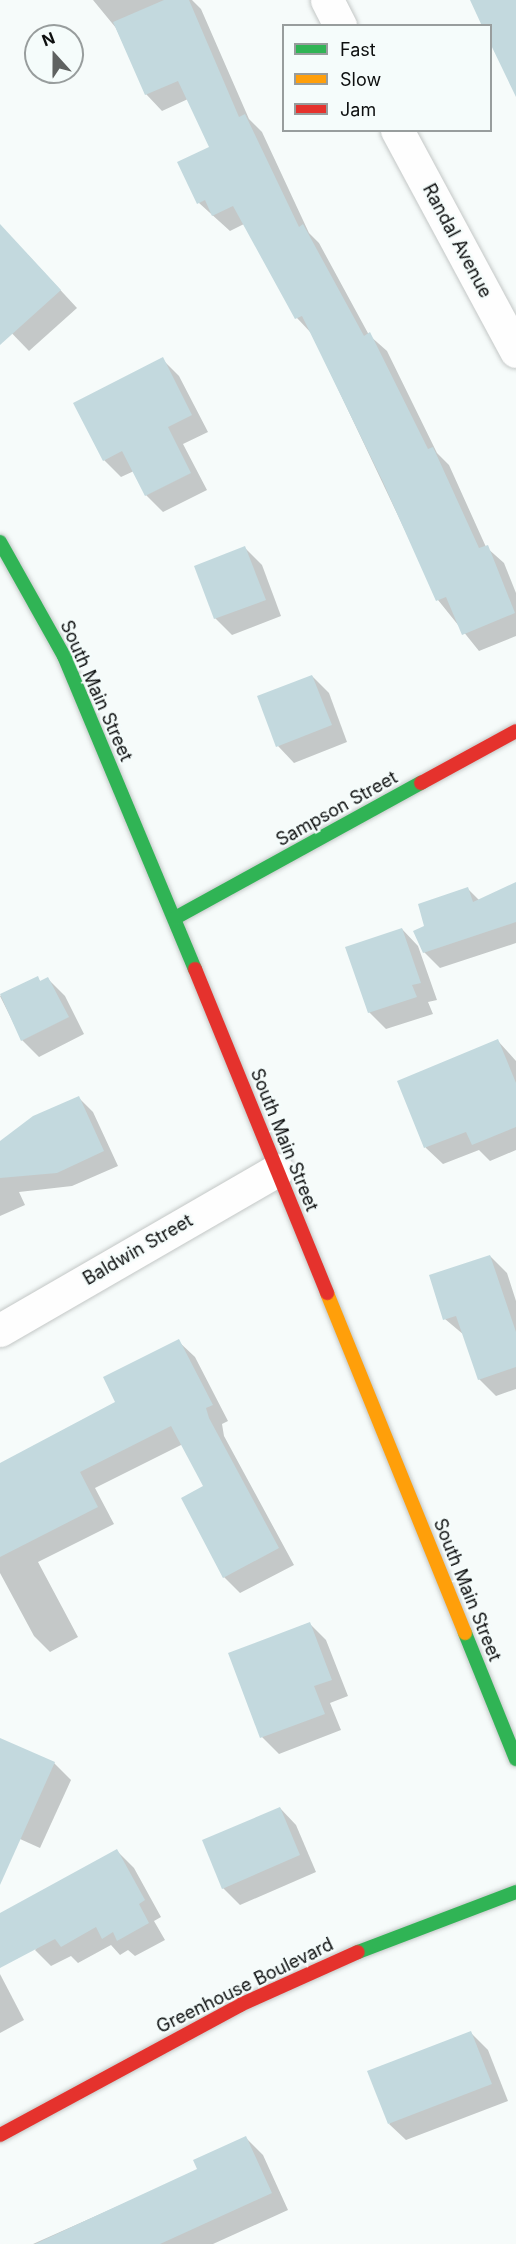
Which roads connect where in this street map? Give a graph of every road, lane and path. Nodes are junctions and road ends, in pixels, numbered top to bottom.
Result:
1 (327, 0) edge
2 (339, 24) edge
3 (398, 132) edge
4 (516, 351) edge
5 (0, 542) edge
6 (516, 731) edge
7 (175, 918) junction
8 (277, 1170) junction
9 (0, 1330) edge
10 (516, 1759) edge
11 (516, 1892) edge
12 (0, 2135) edge

1 - 2 street
3 - 4 street, Randal Avenue
5 - 7 street, South Main Street
6 - 7 street, Sampson Street
7 - 8 street, South Main Street
8 - 9 street, Baldwin Street
8 - 10 street, South Main Street
11 - 12 street, Greenhouse Boulevard

